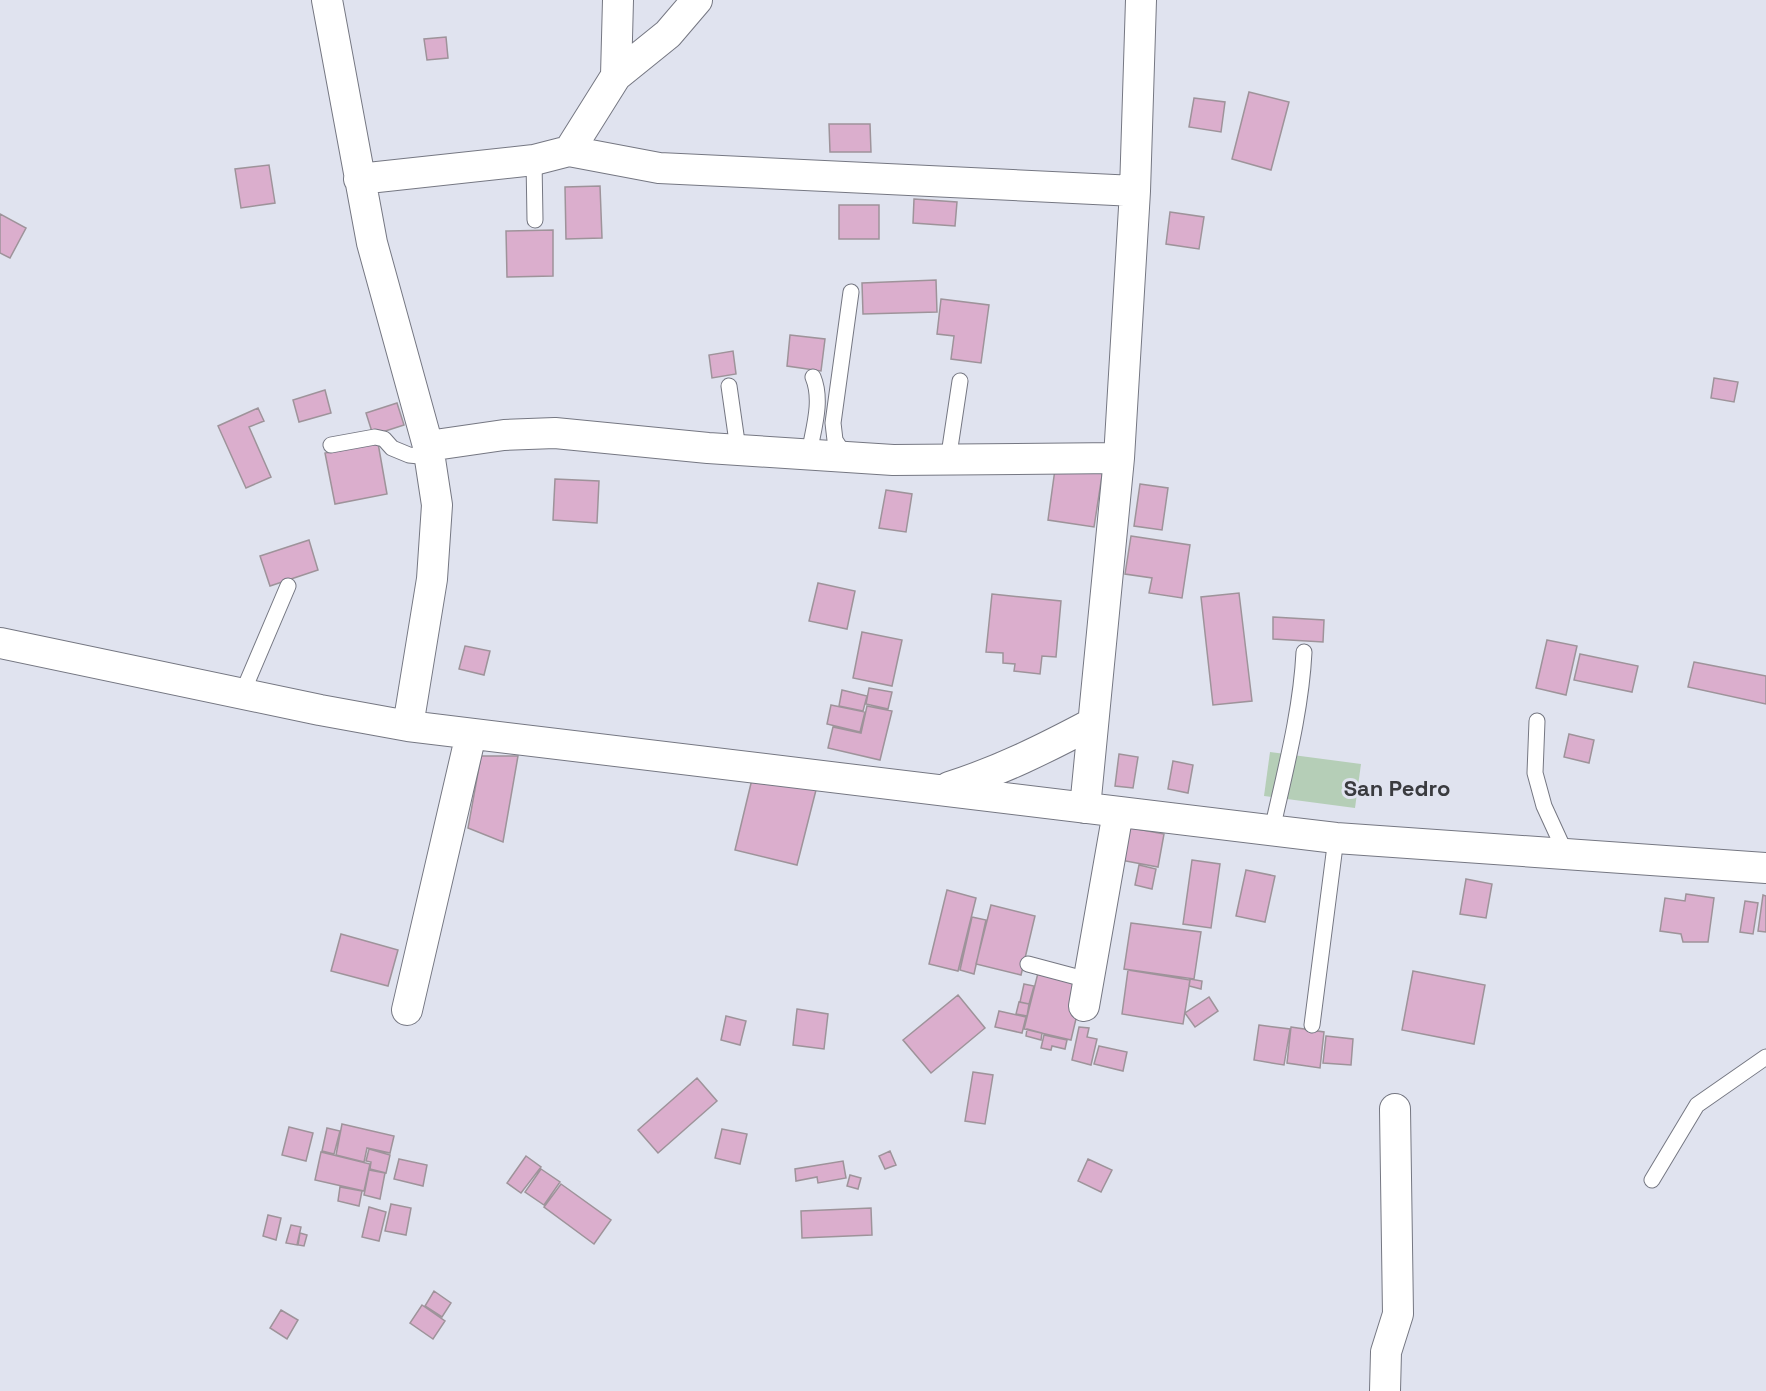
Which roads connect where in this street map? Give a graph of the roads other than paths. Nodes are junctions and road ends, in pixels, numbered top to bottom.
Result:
1 (327, 0) edge
2 (618, 0) edge
3 (697, 0) edge
4 (1141, 0) edge
5 (616, 76) junction
6 (569, 151) junction
7 (534, 160) junction
8 (359, 179) junction
9 (1135, 191) junction
10 (535, 220) dead end
11 (851, 292) dead end
12 (813, 377) dead end
13 (960, 381) dead end
14 (729, 386) dead end
15 (331, 445) dead end
16 (738, 449) junction
17 (429, 452) junction
18 (809, 454) junction
19 (846, 457) junction
20 (1119, 458) junction
21 (948, 461) junction
22 (288, 586) dead end
23 (0, 643) edge
24 (1304, 652) dead end
25 (242, 694) junction
26 (1537, 721) dead end
27 (1093, 723) junction
28 (408, 726) junction
29 (471, 734) junction
30 (939, 790) junction
31 (1085, 808) junction
32 (1118, 812) junction
33 (1272, 830) junction
34 (1336, 838) junction
35 (1566, 854) junction
36 (1766, 868) edge
37 (1028, 964) dead end
38 (1086, 993) joint
39 (407, 1010) dead end
40 (1312, 1025) dead end
41 (1766, 1057) edge
42 (1395, 1109) dead end
43 (1652, 1180) dead end
44 (1385, 1391) edge

1 - 8 street
2 - 5 street
3 - 5 street
4 - 9 street
5 - 6 street
6 - 7 street
6 - 9 street
7 - 8 street
7 - 10 lane
8 - 17 street
9 - 20 street
11 - 19 lane
12 - 18 lane
13 - 21 lane
14 - 16 lane
15 - 17 lane
16 - 17 street
16 - 18 street
17 - 28 street
18 - 19 street
19 - 21 street
20 - 21 street
20 - 27 street
22 - 25 lane
23 - 25 street
24 - 33 lane
25 - 28 street
26 - 35 lane
27 - 30 street
27 - 31 street
28 - 29 street
29 - 30 street
29 - 39 street
30 - 31 street
31 - 32 street
32 - 33 street
32 - 38 street
33 - 34 street
34 - 35 street
34 - 40 lane
35 - 36 street
37 - 38 lane
41 - 43 lane
42 - 44 street

